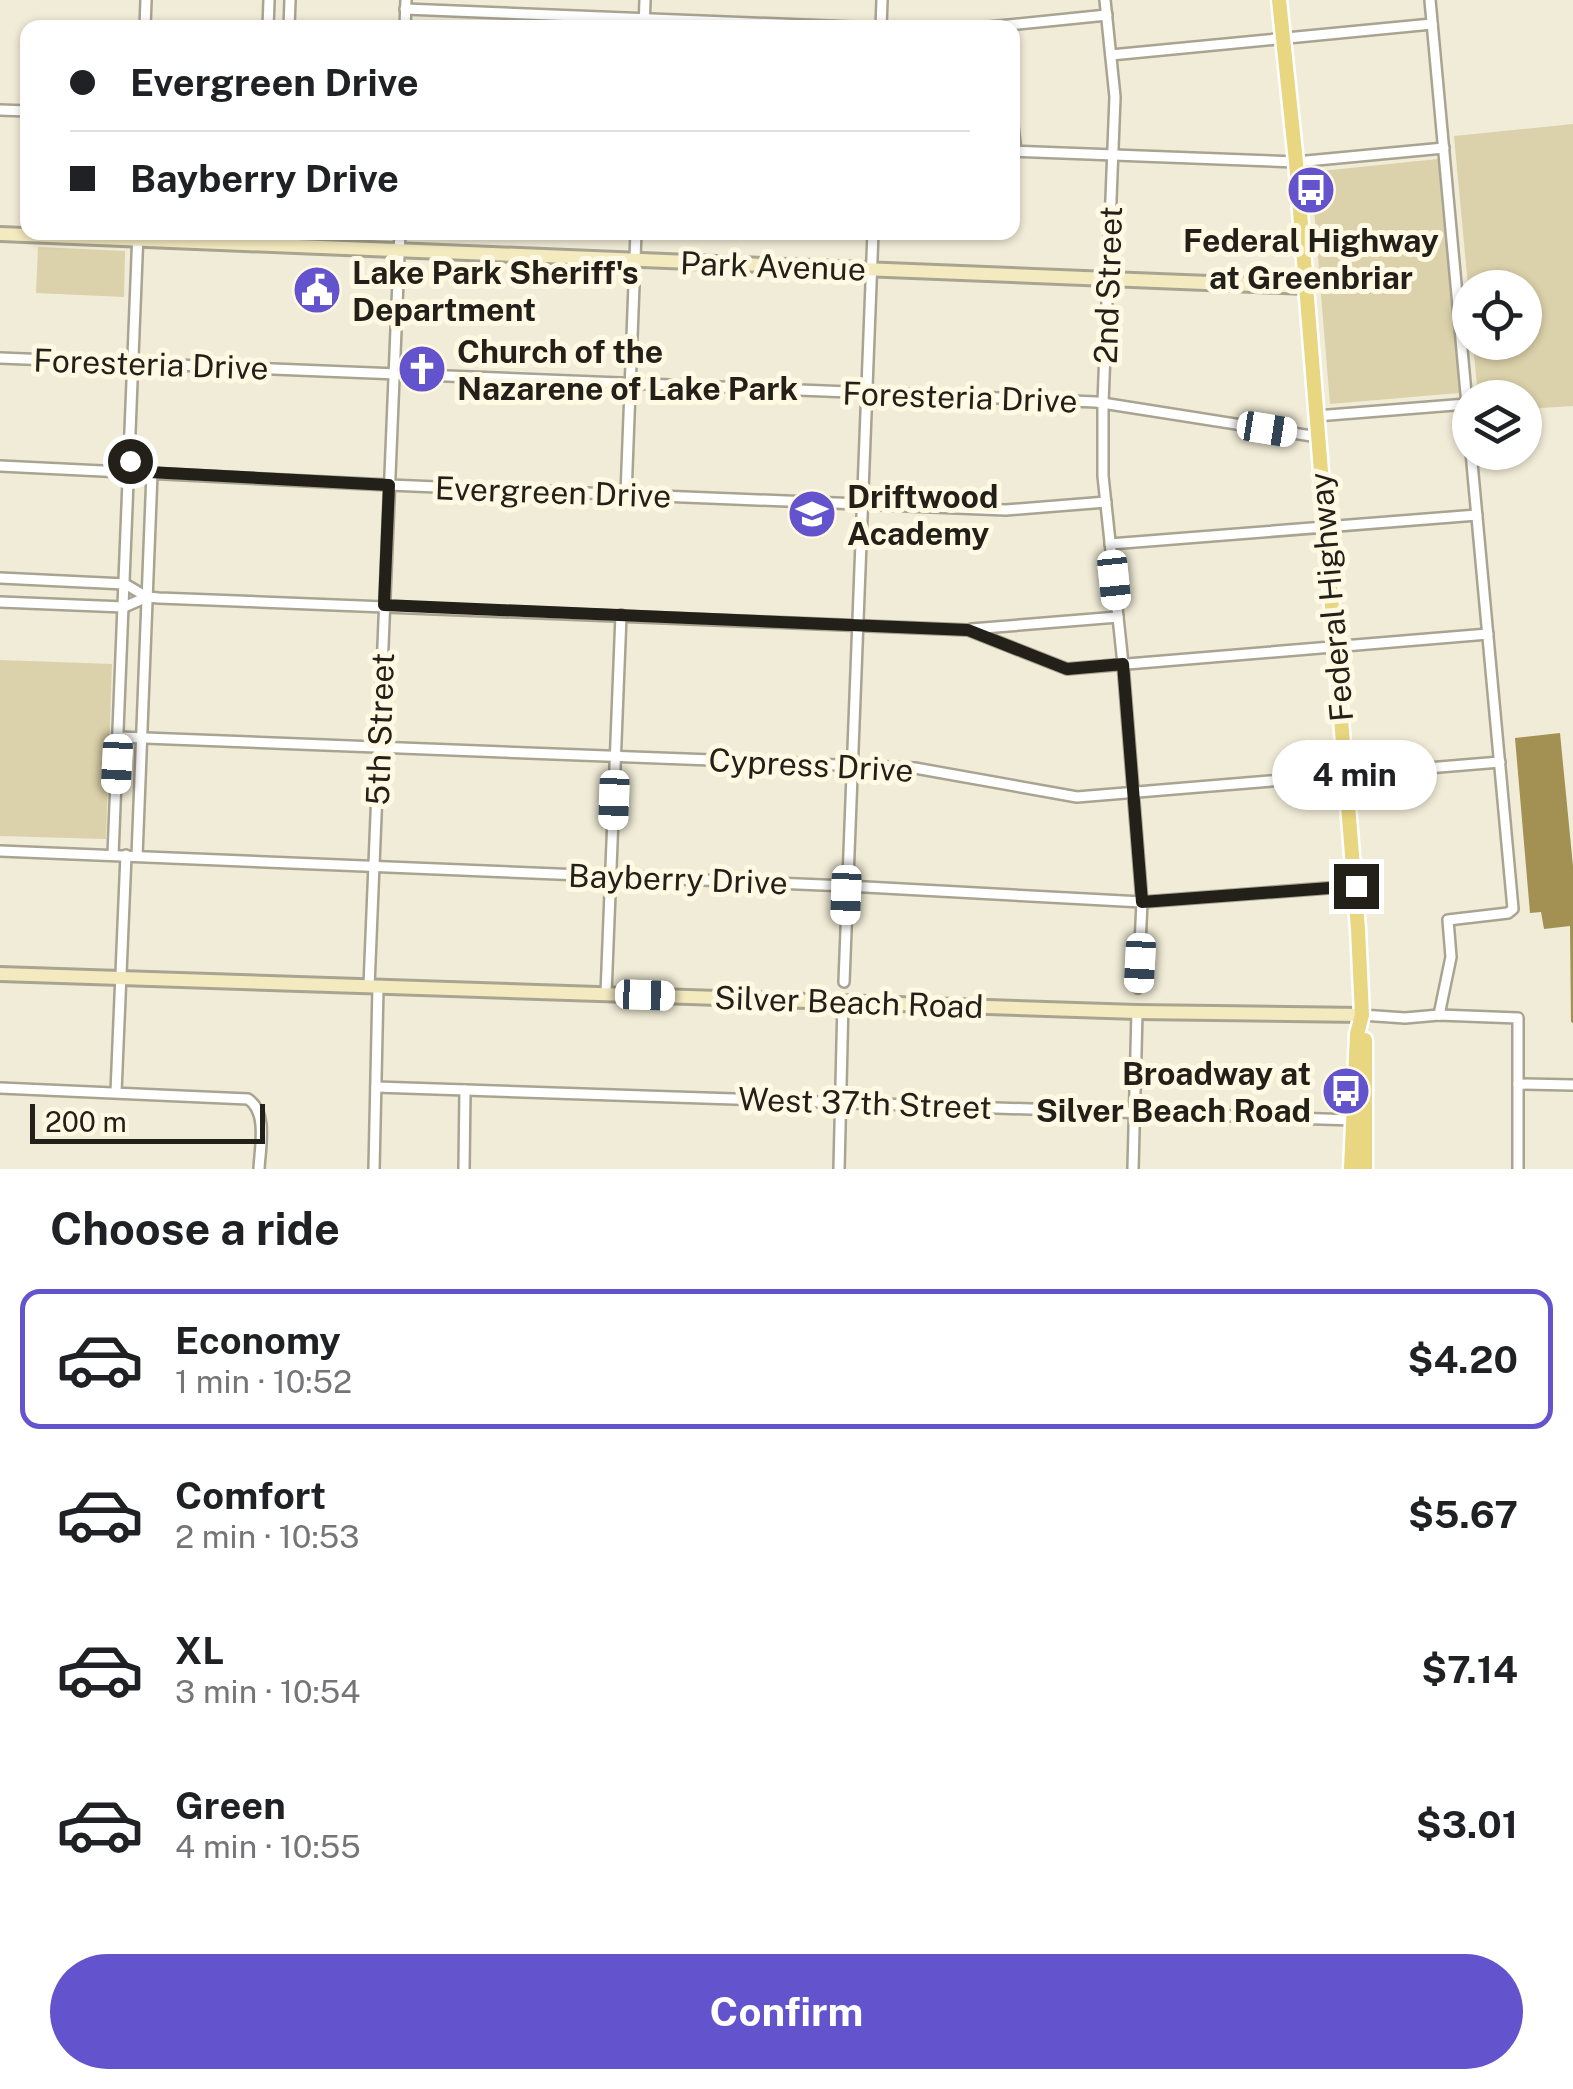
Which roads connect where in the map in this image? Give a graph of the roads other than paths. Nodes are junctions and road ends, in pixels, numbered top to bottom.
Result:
1 (1106, 0) edge
2 (1279, 0) edge
3 (1430, 0) edge
4 (405, 4) edge
5 (1107, 15) junction
6 (607, 20) edge
7 (1020, 24) edge
8 (1432, 24) junction
9 (1283, 39) junction
10 (1111, 55) junction
11 (1444, 148) junction
12 (1020, 151) edge
13 (1113, 156) junction
14 (1296, 162) junction
15 (138, 240) edge
16 (208, 240) edge
17 (400, 240) edge
18 (636, 240) edge
19 (873, 240) edge
20 (400, 251) junction
21 (635, 260) junction
22 (872, 270) junction
23 (1108, 279) junction
24 (1306, 287) junction
25 (0, 358) edge
26 (133, 364) junction
27 (394, 374) junction
28 (1465, 380) edge
29 (630, 384) junction
30 (866, 393) junction
31 (1103, 403) junction
32 (1452, 405) edge
33 (1316, 416) junction
34 (1318, 437) junction
35 (0, 466) edge
36 (1473, 470) edge
37 (130, 471) junction
38 (152, 473) junction
39 (389, 485) junction
40 (626, 494) junction
41 (1106, 502) junction
42 (862, 504) junction
43 (1477, 514) junction
44 (1326, 526) junction
45 (1110, 544) junction
46 (0, 578) edge
47 (125, 584) junction
48 (147, 597) junction
49 (0, 602) edge
50 (384, 605) junction
51 (124, 608) junction
52 (621, 614) junction
53 (1118, 617) junction
54 (857, 624) junction
55 (968, 630) junction
56 (1488, 634) junction
57 (1336, 647) junction
58 (1123, 664) junction
59 (118, 736) junction
60 (142, 737) junction
61 (379, 746) junction
62 (615, 756) junction
63 (1500, 762) junction
64 (852, 766) junction
65 (1346, 775) junction
66 (1134, 792) junction
67 (0, 851) edge
68 (113, 855) junction
69 (132, 856) junction
70 (374, 867) junction
71 (610, 876) junction
72 (847, 886) junction
73 (1356, 886) junction
74 (1142, 902) junction
75 (0, 974) edge
76 (120, 977) junction
77 (844, 982) dead end
78 (374, 986) junction
79 (1138, 988) dead end
80 (606, 994) junction
81 (843, 1002) junction
82 (1137, 1012) junction
83 (1438, 1016) junction
84 (1361, 1018) junction
85 (1518, 1084) junction
86 (1573, 1086) edge
87 (376, 1087) junction
88 (0, 1088) edge
89 (465, 1090) junction
90 (116, 1092) junction
91 (840, 1102) junction
92 (1135, 1112) junction
93 (1354, 1120) junction
94 (259, 1169) edge
95 (374, 1169) edge
96 (464, 1169) edge
97 (839, 1169) edge
98 (1133, 1169) edge
99 (1351, 1169) edge
100 (1365, 1169) edge
101 (1518, 1169) edge

1 - 5 street, 2nd Street
2 - 9 main road, Federal Highway
3 - 8 street
4 - 6 street
5 - 7 street
5 - 10 street, 2nd Street
8 - 9 street
8 - 11 street
9 - 10 street
9 - 14 main road, Federal Highway
10 - 13 street, 2nd Street
11 - 14 street
11 - 28 street
12 - 13 street
13 - 14 street
13 - 23 street, 2nd Street
14 - 24 main road, Federal Highway
15 - 26 street
16 - 20 street, Park Avenue
17 - 20 street, 5th Street
18 - 21 street
19 - 22 street
20 - 21 street, Park Avenue
20 - 27 street, 5th Street
21 - 22 street, Park Avenue
21 - 29 street
22 - 23 street, Park Avenue
22 - 30 street
23 - 24 street, Park Avenue
23 - 31 street, 2nd Street
24 - 33 main road, Federal Highway
25 - 26 street, Foresteria Drive
26 - 27 street, Foresteria Drive
26 - 37 street
27 - 29 street, Foresteria Drive
27 - 39 street, 5th Street
29 - 30 street, Foresteria Drive
29 - 40 street
30 - 31 street, Foresteria Drive
30 - 42 street
31 - 34 street, Foresteria Drive
31 - 41 street, 2nd Street
32 - 33 street
33 - 34 main road, Federal Highway
34 - 44 main road, Federal Highway
35 - 37 street, Evergreen Drive
36 - 43 street
37 - 38 street, Evergreen Drive
37 - 47 street
38 - 39 street, Evergreen Drive
38 - 48 street
39 - 40 street, Evergreen Drive
39 - 50 street, 5th Street
40 - 42 street, Evergreen Drive
41 - 42 street, Evergreen Drive
41 - 45 street, 2nd Street
42 - 54 street
43 - 44 street
43 - 56 street
44 - 45 street
44 - 57 main road, Federal Highway
45 - 53 street, 2nd Street
46 - 47 street
47 - 48 street
47 - 51 street
48 - 50 street
48 - 51 street
48 - 60 street
49 - 51 street
50 - 52 street
50 - 61 street, 5th Street
51 - 59 street
52 - 54 street
52 - 62 street
53 - 55 street
53 - 58 street, 2nd Street
54 - 55 street
54 - 64 street
55 - 58 street
56 - 57 street
56 - 63 street
57 - 58 street
57 - 65 main road, Federal Highway
58 - 66 street, 2nd Street
59 - 60 street, Cypress Drive
59 - 68 street
60 - 61 street, Cypress Drive
60 - 69 street
61 - 62 street, Cypress Drive
61 - 70 street, 5th Street
62 - 64 street, Cypress Drive
62 - 71 street
63 - 65 street, Cypress Drive
63 - 83 street
64 - 66 street, Cypress Drive
64 - 72 street
65 - 66 street, Cypress Drive
65 - 73 main road, Federal Highway
66 - 74 street, 2nd Street
67 - 68 street, Bayberry Drive
68 - 69 street, Bayberry Drive
69 - 70 street, Bayberry Drive
69 - 76 street
70 - 71 street, Bayberry Drive
70 - 78 street, 5th Street
71 - 72 street, Bayberry Drive
71 - 80 street
72 - 74 street, Bayberry Drive
72 - 77 street
73 - 74 street, Bayberry Drive
73 - 84 main road, Federal Highway
74 - 79 street, 2nd Street
75 - 76 street, Silver Beach Road
76 - 78 street, Silver Beach Road
76 - 90 street
78 - 80 street, Silver Beach Road
78 - 87 street, 5th Street
80 - 81 street, Silver Beach Road
81 - 82 street, Silver Beach Road
81 - 91 street
82 - 84 street, Silver Beach Road
82 - 92 street
83 - 84 street, Silver Beach Road
83 - 85 street, Silver Beach Road
84 - 93 main road
84 - 100 main road
85 - 86 street
85 - 101 street
87 - 89 street, West 37th Street
87 - 95 street, 5th Street
88 - 90 street
89 - 91 street, West 37th Street
89 - 96 street
90 - 94 street
91 - 92 street, West 37th Street
91 - 97 street
92 - 93 street, West 37th Street
92 - 98 street
93 - 99 main road

